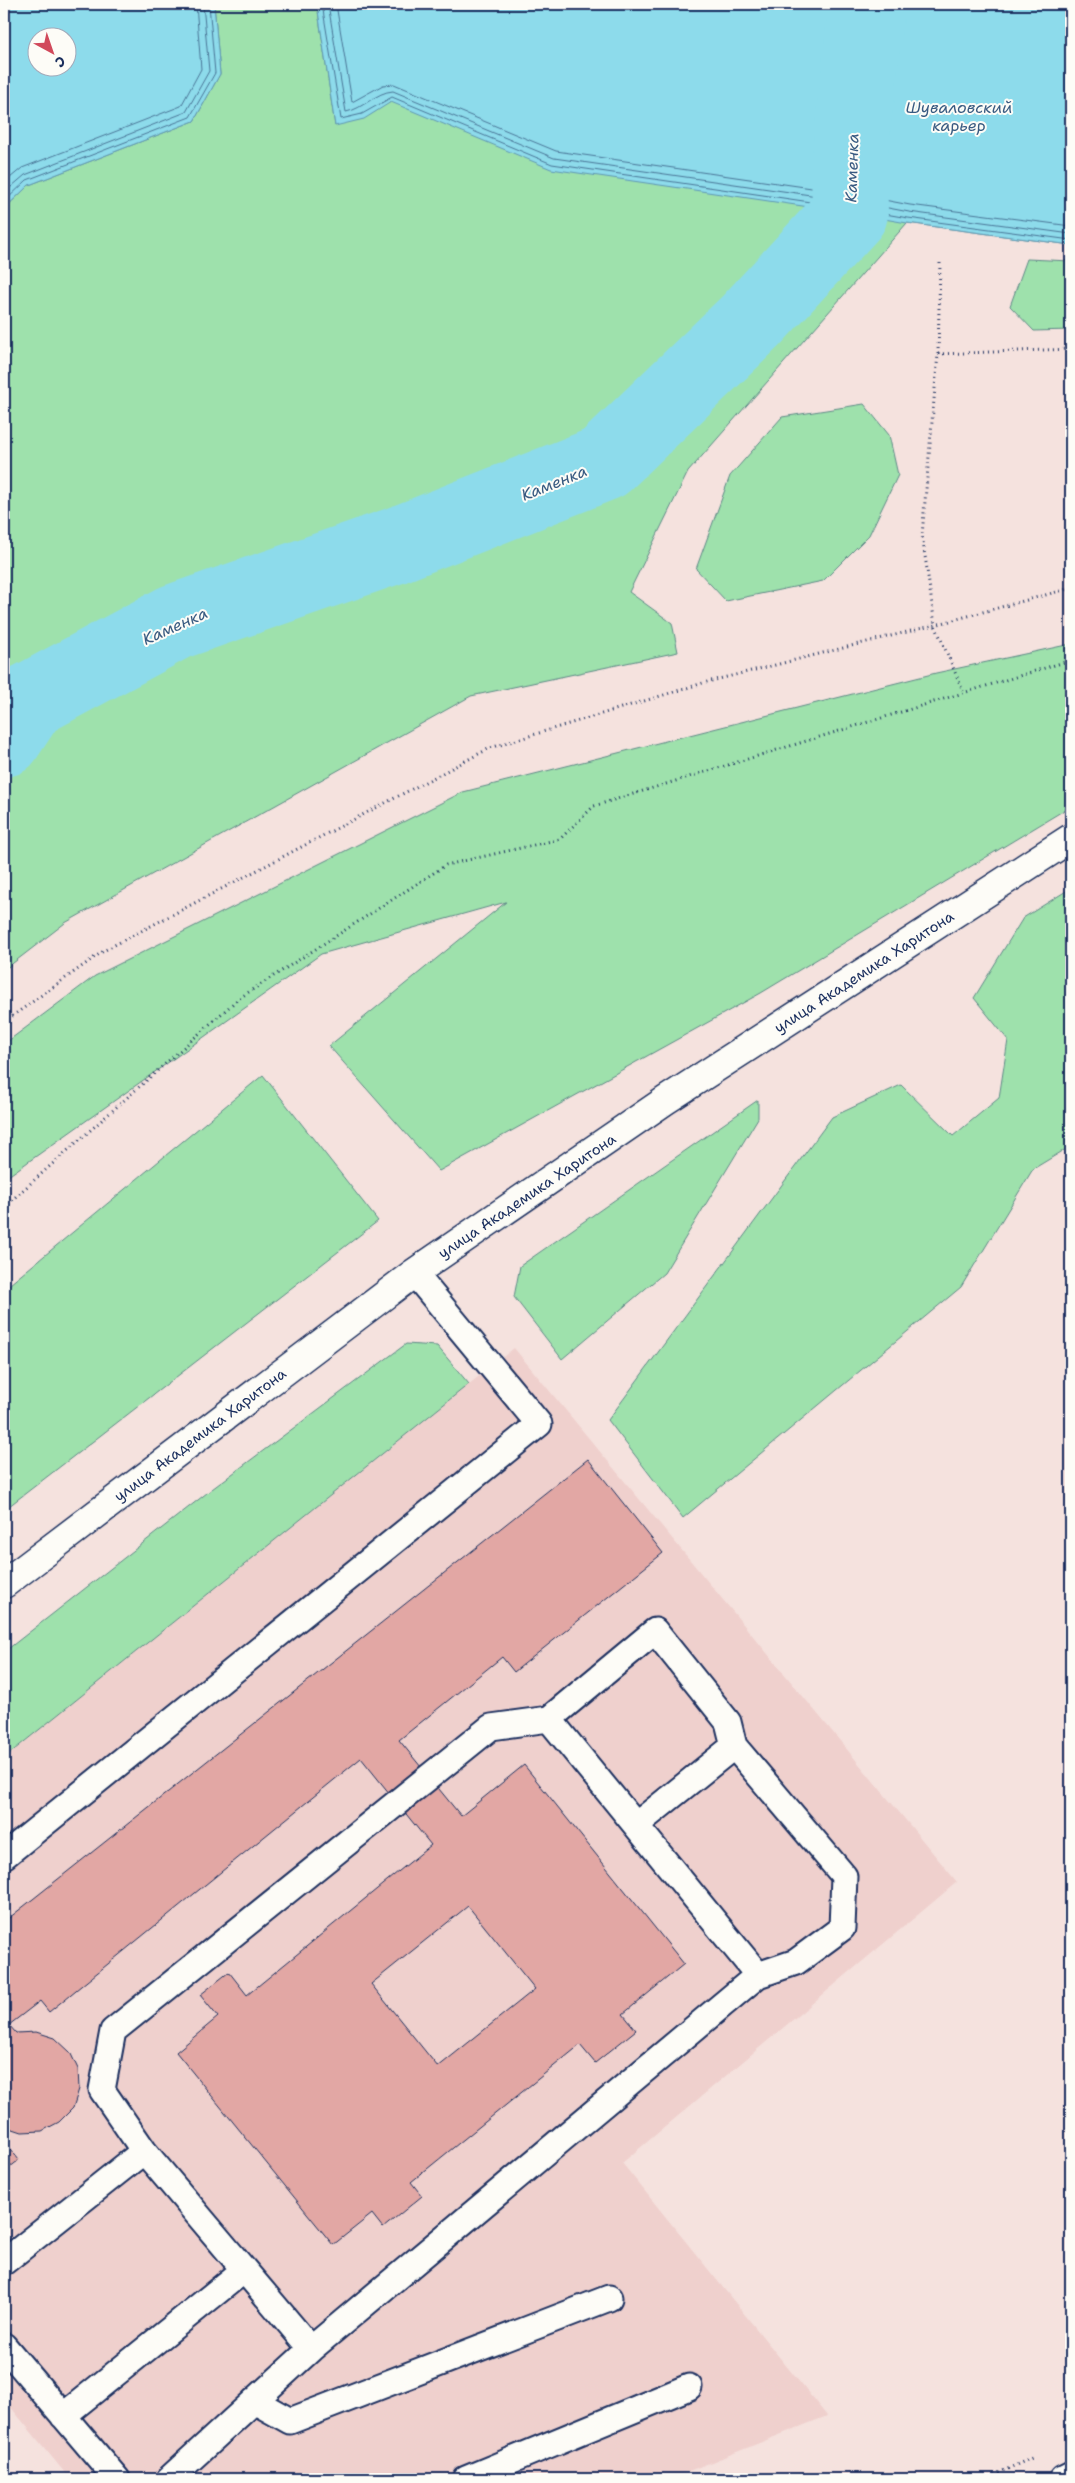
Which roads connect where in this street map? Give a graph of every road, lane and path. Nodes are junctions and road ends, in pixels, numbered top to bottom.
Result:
1 (940, 263) dead end
2 (1071, 349) edge
3 (938, 354) junction
4 (1071, 588) edge
5 (935, 625) junction
6 (1071, 660) edge
7 (963, 691) junction
8 (1071, 838) edge
9 (4, 1022) edge
10 (4, 1207) edge
11 (414, 1273) junction
12 (4, 1584) edge
13 (548, 1719) junction
14 (734, 1746) junction
15 (636, 1825) junction
16 (4, 1856) edge
17 (758, 1975) junction
18 (144, 2150) junction
19 (4, 2262) edge
20 (244, 2270) junction
21 (609, 2298) dead end
22 (4, 2346) edge
23 (311, 2349) junction
24 (689, 2387) dead end
25 (254, 2401) junction
26 (64, 2416) junction
27 (1037, 2455) dead end
28 (1071, 2475) edge
29 (116, 2479) edge
30 (169, 2479) edge
31 (466, 2479) edge
32 (985, 2479) edge
33 (1063, 2479) edge

1 - 3 path
2 - 3 path
3 - 5 path
4 - 5 path
5 - 7 path
5 - 9 path
6 - 7 path
7 - 10 path
8 - 11 street, улица Академика Харитона
11 - 12 street, улица Академика Харитона
11 - 16 lane
13 - 14 lane
13 - 15 lane
13 - 18 lane
14 - 15 lane
14 - 17 lane
15 - 17 lane
17 - 23 lane
18 - 19 lane
18 - 20 lane
20 - 23 lane
20 - 26 lane
21 - 25 lane
22 - 26 lane
23 - 25 lane
24 - 31 lane
25 - 30 lane
26 - 29 lane
27 - 32 path
28 - 33 lane

